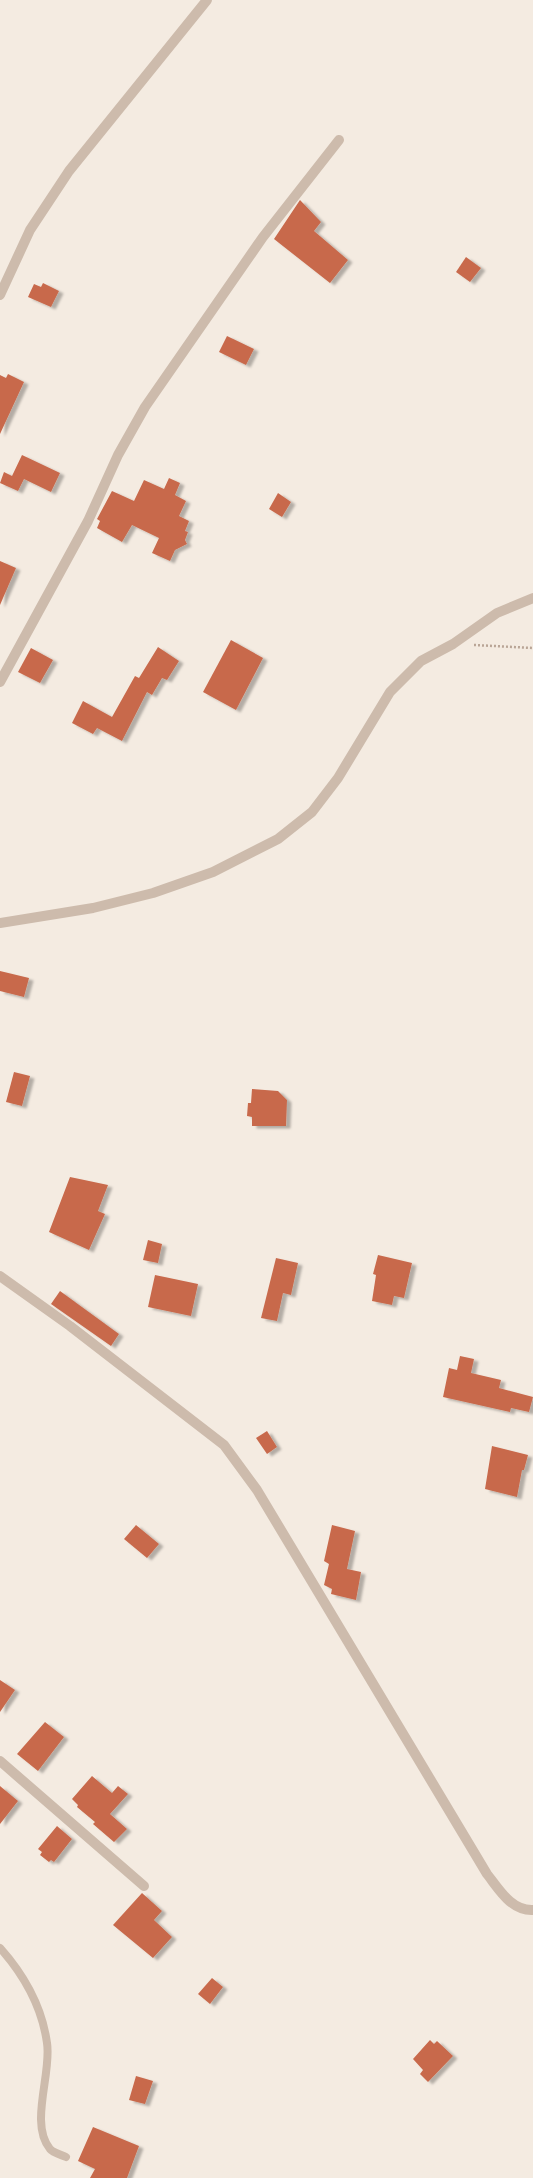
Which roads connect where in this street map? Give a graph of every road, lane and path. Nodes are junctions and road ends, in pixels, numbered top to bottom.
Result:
1 (207, 0) edge
2 (339, 140) dead end
3 (0, 295) edge
4 (533, 598) edge
5 (453, 644) junction
6 (533, 648) edge
7 (0, 682) edge
8 (0, 923) edge
9 (0, 1276) edge
10 (0, 1761) edge
11 (144, 1886) dead end
12 (533, 1910) edge
13 (0, 1948) edge
14 (66, 2157) dead end

1 - 3 street
2 - 7 street
4 - 5 street
5 - 6 path
5 - 8 street
9 - 12 street
10 - 11 street
13 - 14 lane

